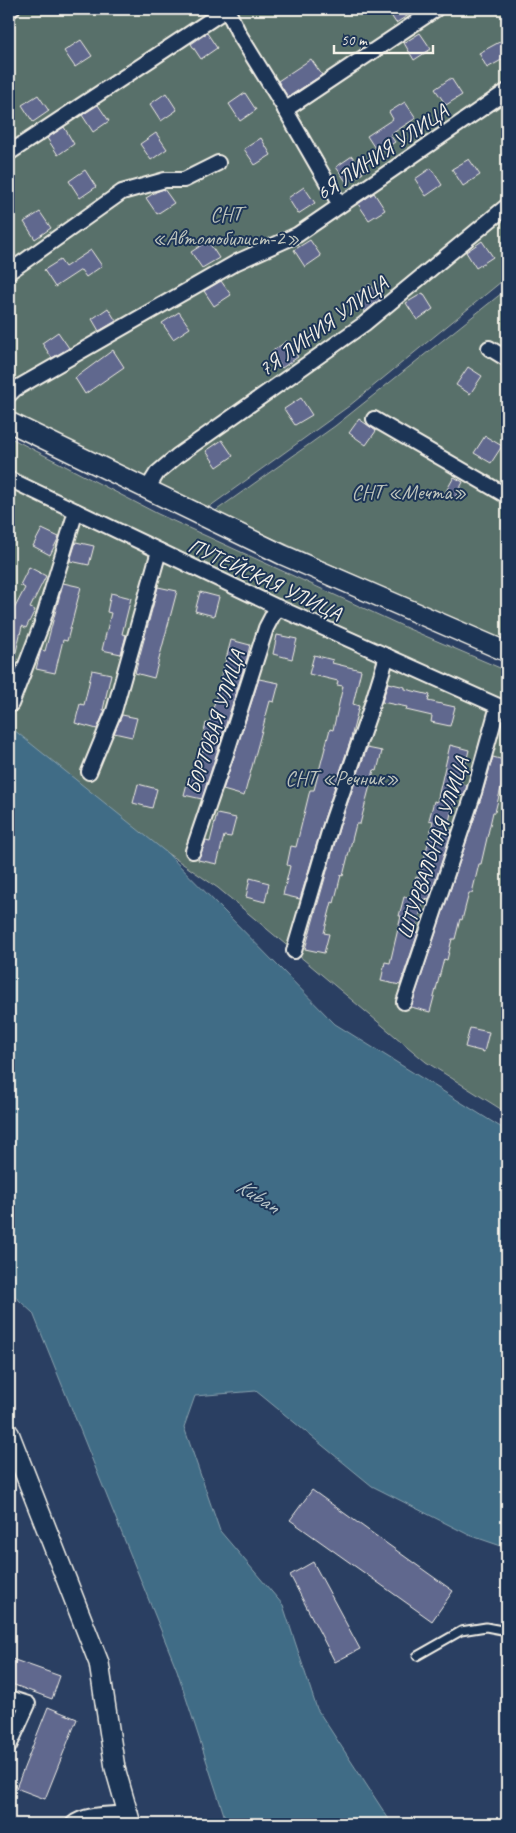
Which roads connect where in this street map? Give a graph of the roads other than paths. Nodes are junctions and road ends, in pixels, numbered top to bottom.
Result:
1 (12, 9) edge
2 (227, 9) edge
3 (436, 9) edge
4 (9, 11) edge
5 (507, 91) edge
6 (285, 110) junction
7 (9, 152) edge
8 (218, 163) dead end
9 (340, 205) junction
10 (507, 206) edge
11 (9, 272) edge
12 (489, 348) dead end
13 (507, 359) edge
14 (11, 390) edge
15 (374, 419) dead end
16 (9, 422) edge
17 (9, 479) edge
18 (147, 489) junction
19 (507, 496) edge
20 (76, 511) junction
21 (159, 551) junction
22 (277, 607) junction
23 (507, 652) edge
24 (387, 656) junction
25 (12, 704) dead end
26 (502, 708) edge
27 (89, 772) dead end
28 (193, 851) dead end
29 (294, 951) dead end
30 (404, 1002) dead end
31 (9, 1433) edge
32 (507, 1631) edge
33 (417, 1656) dead end
34 (9, 1698) edge
35 (9, 1746) edge
36 (131, 1819) edge
37 (73, 1824) edge

1 - 4 street
2 - 6 street
2 - 7 street
3 - 6 street
5 - 9 street, 6Я ЛИНИЯ УЛИЦА
6 - 9 street
8 - 11 street
9 - 14 street, 6Я ЛИНИЯ УЛИЦА
10 - 18 street, 7Я ЛИНИЯ УЛИЦА
12 - 13 street
15 - 19 street
16 - 18 street
17 - 20 street, ПУТЕЙСКАЯ УЛИЦА
18 - 23 street
20 - 21 street, ПУТЕЙСКАЯ УЛИЦА
20 - 25 street
21 - 22 street, ПУТЕЙСКАЯ УЛИЦА
21 - 27 street
22 - 24 street, ПУТЕЙСКАЯ УЛИЦА
22 - 28 street, БОРТОВАЯ УЛИЦА
24 - 26 street, ПУТЕЙСКАЯ УЛИЦА
24 - 29 street
26 - 30 street, ШТУРВАЛЬНАЯ УЛИЦА
31 - 36 street
32 - 33 lane
34 - 35 street
36 - 37 street

